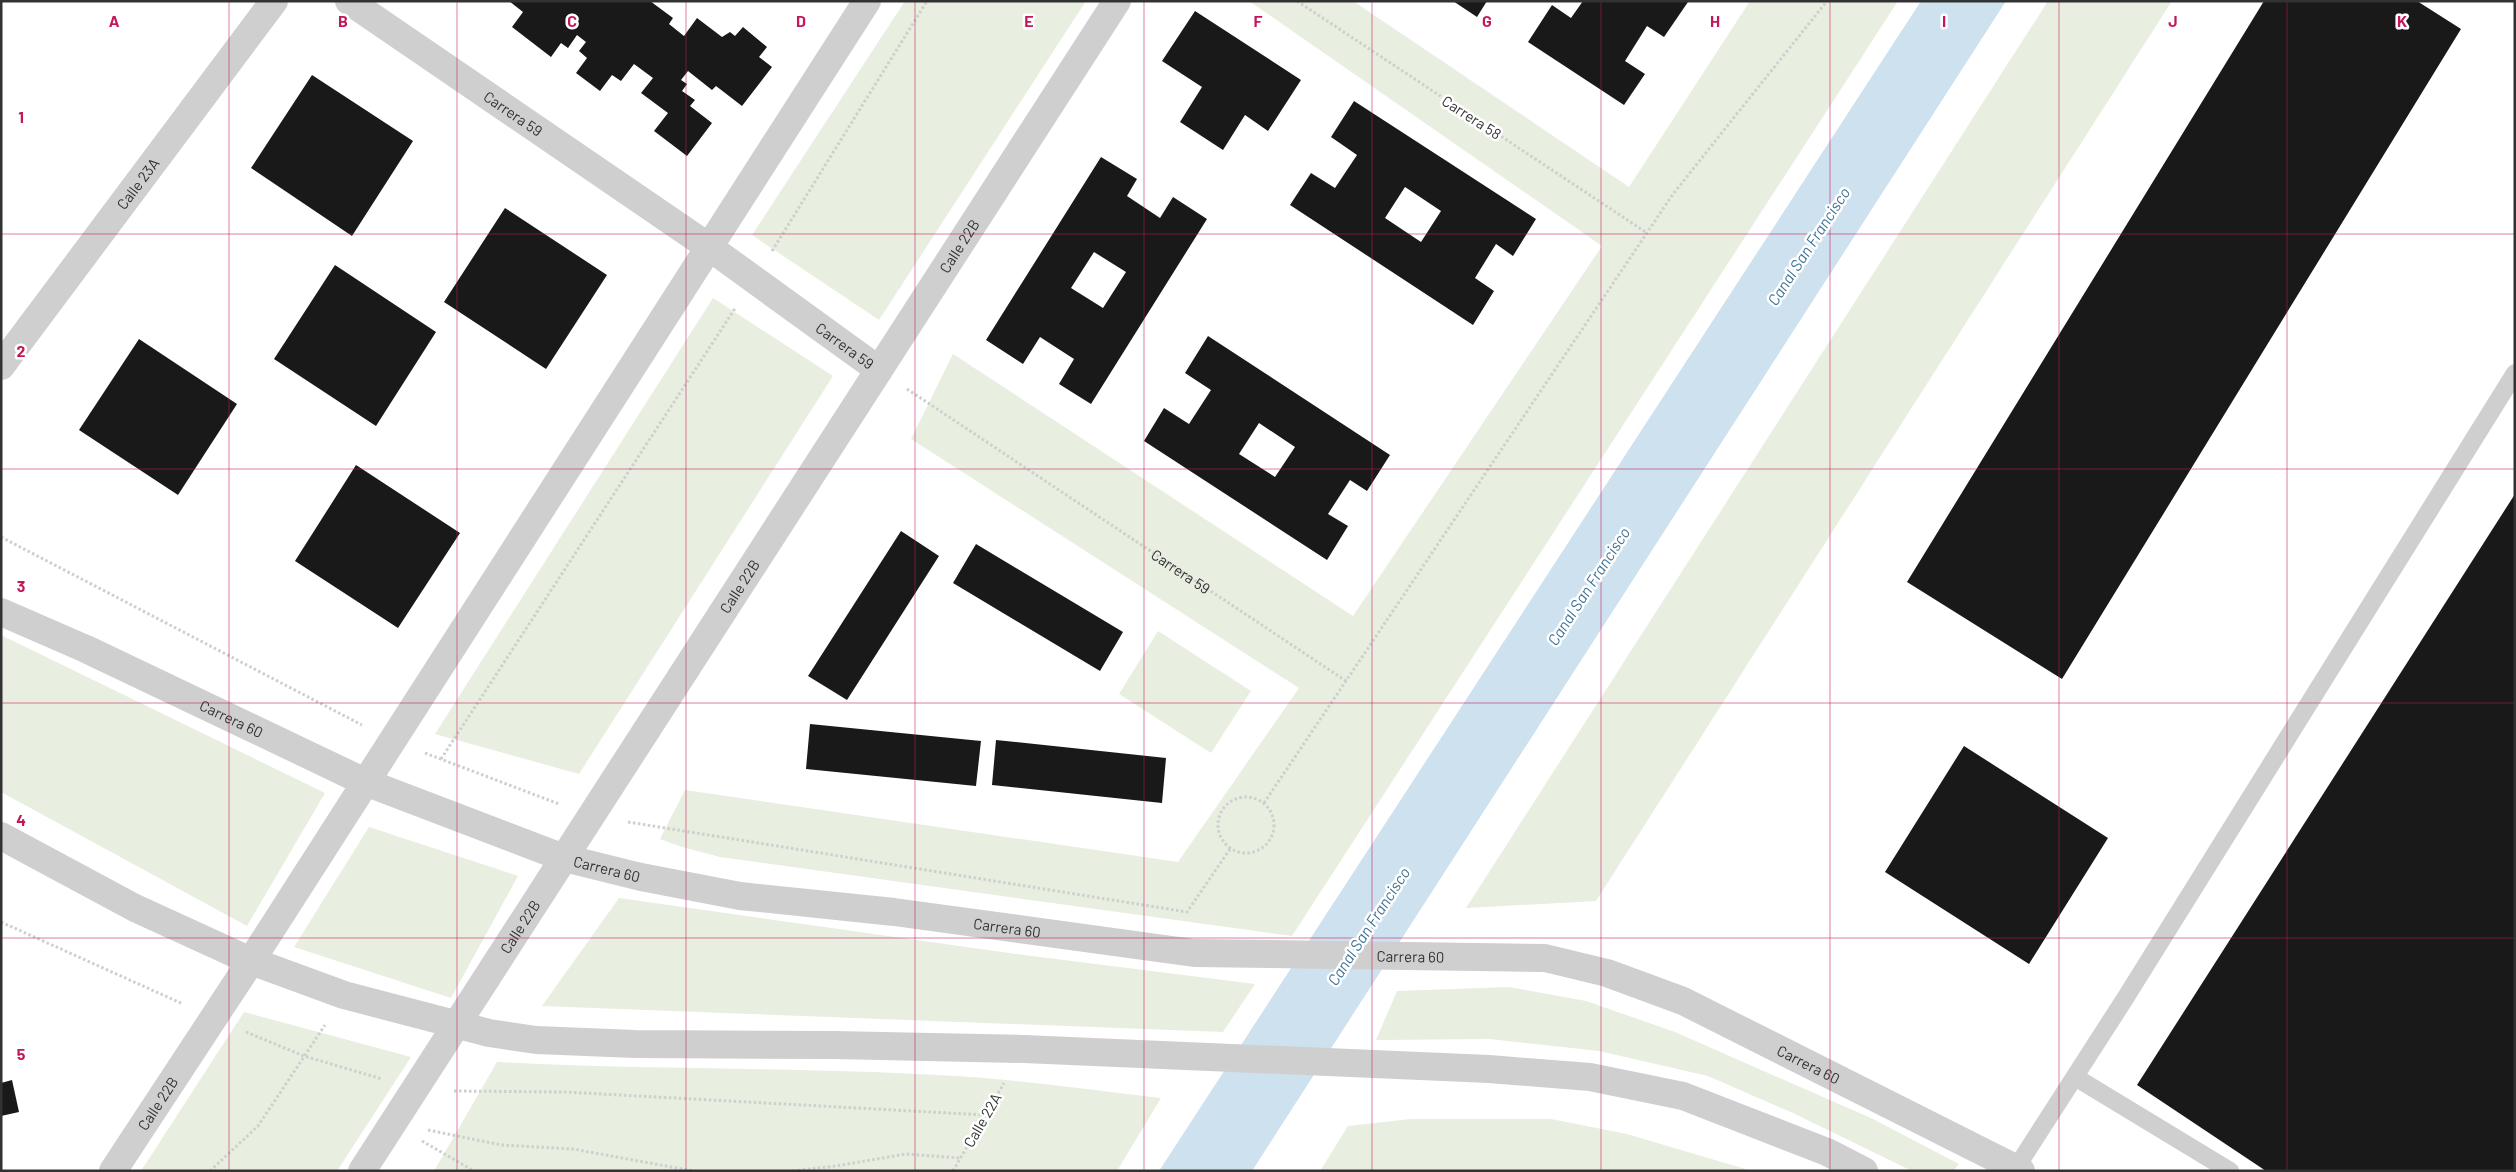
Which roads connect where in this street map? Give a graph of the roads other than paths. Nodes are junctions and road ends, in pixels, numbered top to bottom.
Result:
1 (274, 1) edge
2 (349, 1) edge
3 (867, 1) edge
4 (1117, 1) edge
5 (709, 247) junction
6 (1, 366) edge
7 (879, 370) junction
8 (2515, 373) edge
9 (1, 612) edge
10 (365, 782) junction
11 (1, 836) edge
12 (564, 858) junction
13 (251, 961) junction
14 (455, 1026) junction
15 (2075, 1077) junction
16 (2017, 1170) edge
17 (113, 1171) edge
18 (362, 1171) edge
19 (1864, 1171) edge
20 (2230, 1171) edge

1 - 6 street, Calle 23A
2 - 5 street, Carrera 59
3 - 5 street, Calle 22B
4 - 7 street, Calle 22B
5 - 7 street, Carrera 59
5 - 10 street, Calle 22B
7 - 12 street, Calle 22B
8 - 15 lane
9 - 10 street, Carrera 60
10 - 12 street, Carrera 60
10 - 13 street, Calle 22B
11 - 13 street
12 - 14 street, Calle 22B
12 - 16 street, Carrera 60
13 - 14 street
13 - 17 street, Calle 22B
14 - 18 street, Calle 22B
14 - 19 street
15 - 16 lane
15 - 20 lane

